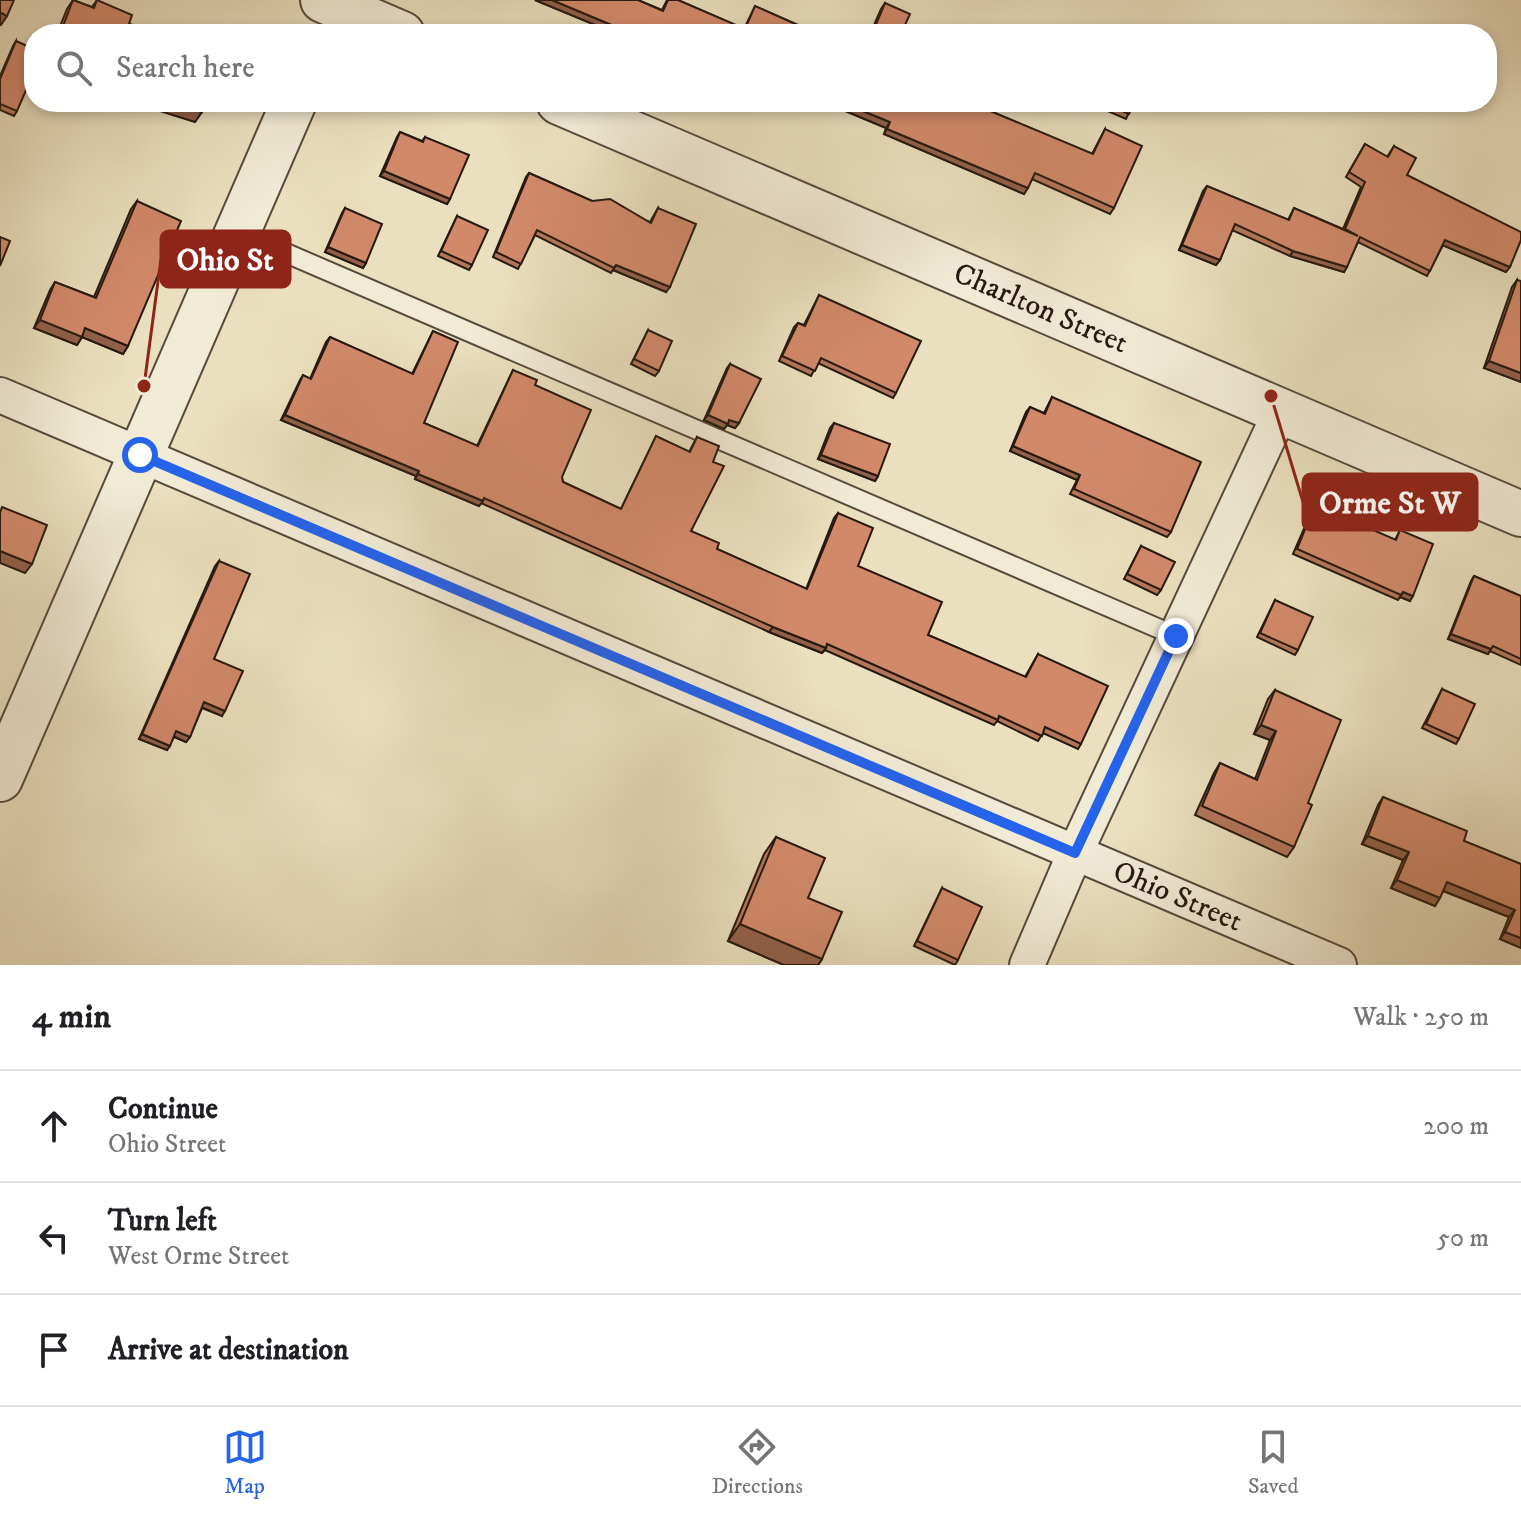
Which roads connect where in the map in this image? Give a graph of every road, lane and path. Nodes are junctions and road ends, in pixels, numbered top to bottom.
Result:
1 (330, 10) edge
2 (372, 24) edge
3 (290, 112) edge
4 (582, 112) edge
5 (237, 232) junction
6 (0, 395) edge
7 (1280, 413) junction
8 (140, 455) junction
9 (1521, 514) edge
10 (1176, 636) junction
11 (0, 779) edge
12 (1075, 853) junction
13 (1027, 965) edge
14 (1339, 965) edge

1 - 2 street
3 - 5 street
4 - 7 street, Charlton Street
5 - 8 street
5 - 10 lane
6 - 8 street, Ohio Street
7 - 9 street, Charlton Street
7 - 10 street
8 - 11 street
8 - 12 street, Ohio Street
10 - 12 street
12 - 13 street
12 - 14 street, Ohio Street

